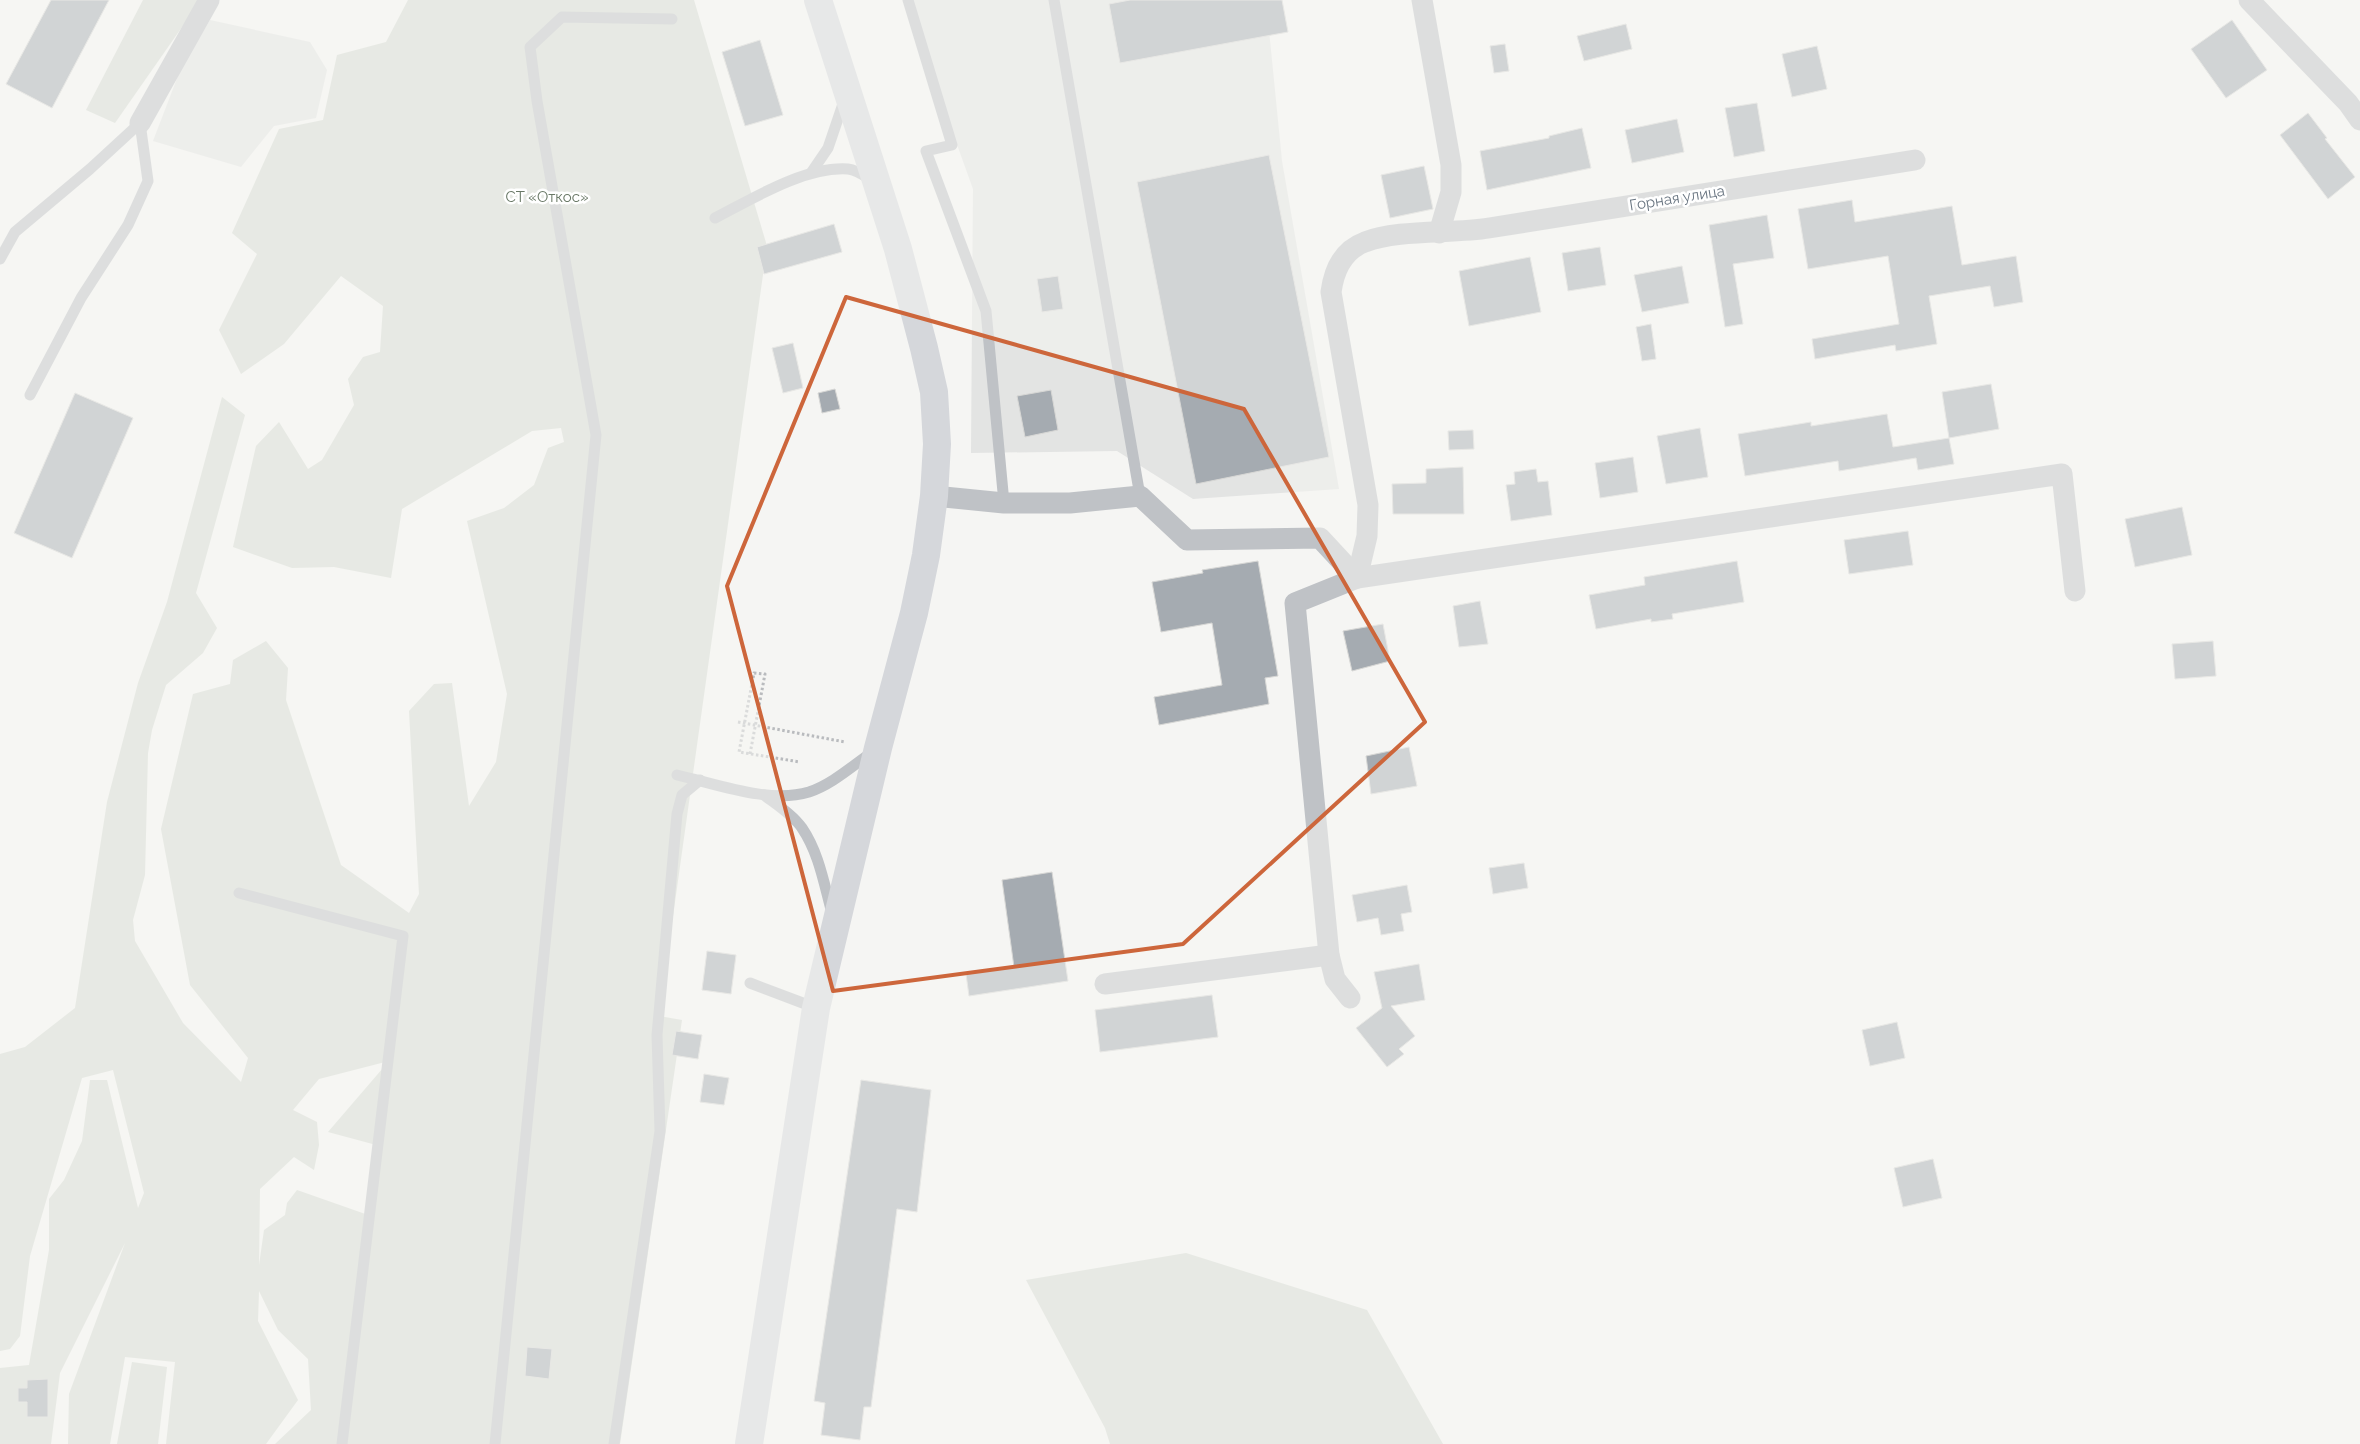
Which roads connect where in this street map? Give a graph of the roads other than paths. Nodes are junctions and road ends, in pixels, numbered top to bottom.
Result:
1 (209, 0) edge
2 (818, 0) edge
3 (908, 0) edge
4 (1054, 0) edge
5 (1422, 0) edge
6 (2249, 0) edge
7 (672, 19) dead end
8 (847, 89) junction
9 (2360, 120) edge
10 (140, 123) junction
11 (1916, 160) dead end
12 (811, 173) junction
13 (877, 184) junction
14 (715, 218) dead end
15 (1439, 233) junction
16 (0, 259) edge
17 (30, 395) dead end
18 (934, 496) junction
19 (1140, 496) junction
20 (1004, 503) junction
21 (1357, 578) junction
22 (2076, 591) dead end
23 (878, 748) junction
24 (677, 775) dead end
25 (700, 780) junction
26 (764, 795) junction
27 (239, 893) dead end
28 (835, 923) junction
29 (1329, 955) junction
30 (750, 983) dead end
31 (1106, 984) dead end
32 (1350, 998) dead end
33 (816, 1008) junction
34 (342, 1444) edge
35 (495, 1444) edge
36 (614, 1444) edge
37 (749, 1444) edge

1 - 10 street
2 - 8 main road
3 - 20 lane
4 - 19 lane
5 - 15 street
6 - 9 street
7 - 35 lane
8 - 12 lane
8 - 13 main road
10 - 16 lane
10 - 17 lane
11 - 15 street, Горная улица
12 - 13 lane
12 - 14 lane
13 - 18 main road
15 - 21 street, Горная улица
18 - 20 street
18 - 23 main road
19 - 20 street
19 - 21 street
21 - 22 street
21 - 29 street
23 - 26 lane
23 - 28 main road
24 - 25 lane
25 - 26 lane
25 - 36 lane
26 - 28 lane
27 - 34 lane
28 - 33 main road
29 - 31 street
29 - 32 street
30 - 33 lane
33 - 37 main road

